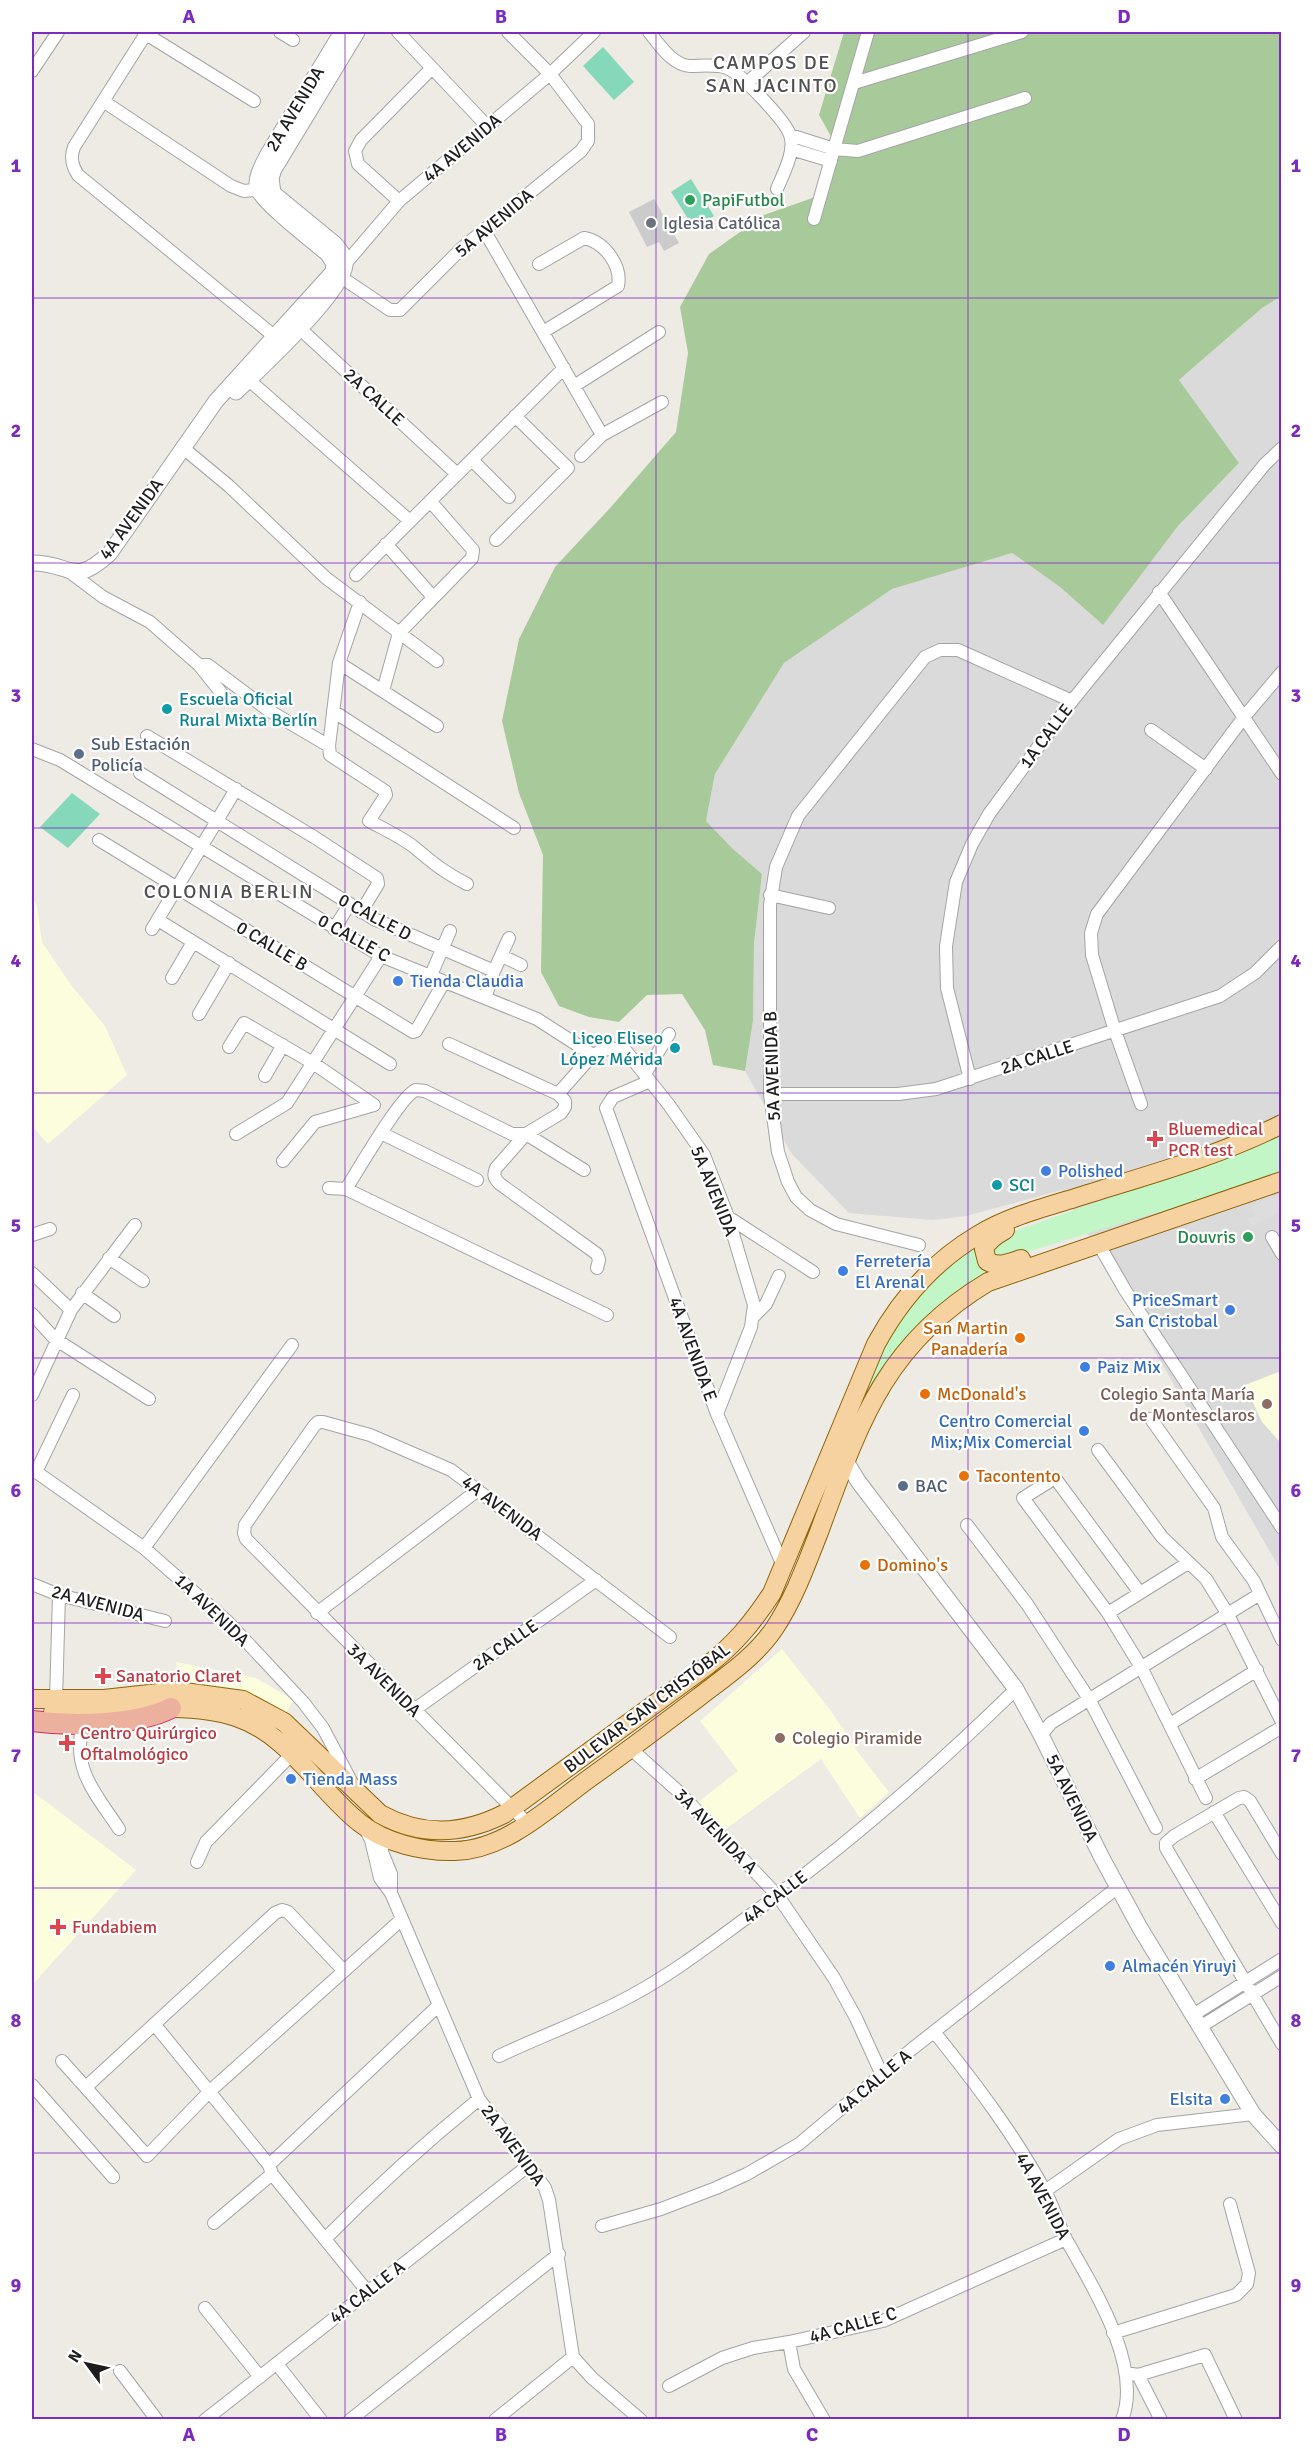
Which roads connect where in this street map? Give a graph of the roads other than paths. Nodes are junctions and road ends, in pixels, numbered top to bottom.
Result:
1 (58, 32) edge
2 (280, 32) edge
3 (342, 32) edge
4 (357, 32) edge
5 (398, 32) edge
6 (508, 32) edge
7 (594, 32) edge
8 (649, 32) edge
9 (804, 32) edge
10 (868, 32) edge
11 (1022, 32) edge
12 (147, 33) edge
13 (293, 40) dead end
14 (432, 68) junction
15 (32, 71) edge
16 (550, 74) junction
17 (748, 82) junction
18 (854, 83) junction
19 (1025, 98) dead end
20 (103, 101) junction
21 (254, 101) dead end
22 (487, 126) junction
23 (790, 135) junction
24 (790, 148) junction
25 (832, 155) junction
26 (264, 189) junction
27 (777, 189) dead end
28 (399, 201) junction
29 (814, 219) dead end
30 (484, 230) junction
31 (539, 264) dead end
32 (337, 270) junction
33 (296, 324) junction
34 (543, 332) junction
35 (659, 332) dead end
36 (274, 336) junction
37 (564, 368) junction
38 (245, 376) junction
39 (574, 386) junction
40 (662, 402) dead end
41 (515, 416) junction
42 (602, 435) junction
43 (182, 447) junction
44 (1281, 448) edge
45 (580, 456) dead end
46 (472, 460) junction
47 (457, 474) junction
48 (509, 497) dead end
49 (430, 501) junction
50 (410, 521) junction
51 (496, 540) dead end
52 (387, 544) junction
53 (32, 564) edge
54 (71, 573) junction
55 (356, 575) dead end
56 (1159, 592) junction
57 (432, 597) junction
58 (360, 602) junction
59 (399, 633) junction
60 (437, 661) dead end
61 (339, 663) junction
62 (199, 665) junction
63 (1281, 672) edge
64 (383, 691) junction
65 (227, 700) dead end
66 (1072, 701) junction
67 (333, 711) junction
68 (1244, 717) junction
69 (437, 726) dead end
70 (1151, 730) dead end
71 (147, 736) dead end
72 (32, 749) edge
73 (330, 750) junction
74 (1206, 769) junction
75 (140, 773) dead end
76 (1281, 774) edge
77 (236, 789) junction
78 (217, 820) junction
79 (514, 828) dead end
80 (99, 840) dead end
81 (201, 846) junction
82 (467, 884) dead end
83 (176, 888) junction
84 (770, 900) junction
85 (349, 904) junction
86 (829, 908) dead end
87 (360, 912) junction
88 (334, 929) junction
89 (450, 931) dead end
90 (510, 938) dead end
91 (193, 942) junction
92 (1281, 946) edge
93 (441, 950) junction
94 (381, 956) junction
95 (502, 956) junction
96 (229, 963) junction
97 (521, 964) dead end
98 (494, 971) junction
99 (430, 975) junction
100 (172, 978) dead end
101 (444, 982) junction
102 (354, 996) junction
103 (485, 998) junction
104 (199, 1014) dead end
105 (334, 1028) junction
106 (1115, 1031) junction
107 (669, 1034) dead end
108 (449, 1044) dead end
109 (282, 1045) junction
110 (229, 1047) dead end
111 (593, 1055) junction
112 (313, 1063) junction
113 (390, 1064) dead end
114 (265, 1076) dead end
115 (647, 1078) junction
116 (970, 1079) junction
117 (558, 1094) junction
118 (770, 1094) junction
119 (1141, 1104) dead end
120 (1281, 1124) edge
121 (381, 1133) junction
122 (236, 1134) dead end
123 (526, 1134) junction
124 (284, 1161) dead end
125 (584, 1170) dead end
126 (1161, 1170) junction
127 (477, 1180) dead end
128 (1281, 1181) edge
129 (329, 1188) dead end
130 (346, 1189) junction
131 (1201, 1210) junction
132 (728, 1217) junction
133 (135, 1225) dead end
134 (50, 1229) dead end
135 (32, 1234) edge
136 (1272, 1237) dead end
137 (1098, 1243) junction
138 (919, 1245) dead end
139 (1281, 1254) edge
140 (109, 1258) junction
141 (597, 1268) dead end
142 (813, 1272) dead end
143 (32, 1273) edge
144 (779, 1276) dead end
145 (143, 1281) dead end
146 (82, 1293) junction
147 (71, 1310) junction
148 (32, 1314) edge
149 (607, 1315) dead end
150 (114, 1316) dead end
151 (754, 1316) junction
152 (55, 1339) junction
153 (292, 1345) dead end
154 (862, 1375) junction
155 (32, 1395) edge
156 (73, 1395) dead end
157 (149, 1399) dead end
158 (717, 1414) junction
159 (1151, 1419) dead end
160 (1098, 1450) dead end
161 (846, 1461) junction
162 (34, 1471) edge
163 (478, 1490) junction
164 (1281, 1524) edge
165 (967, 1525) dead end
166 (244, 1533) joint
167 (144, 1548) junction
168 (1188, 1563) junction
169 (783, 1567) junction
170 (800, 1579) junction
171 (596, 1580) junction
172 (32, 1584) edge
173 (1140, 1593) junction
174 (1260, 1594) junction
175 (59, 1595) junction
176 (1108, 1612) junction
177 (1227, 1612) junction
178 (317, 1613) junction
179 (165, 1621) dead end
180 (670, 1637) dead end
181 (1281, 1640) edge
182 (1141, 1667) junction
183 (1257, 1670) junction
184 (1016, 1689) junction
185 (32, 1699) edge
186 (1089, 1699) junction
187 (56, 1700) junction
188 (171, 1708) junction
189 (32, 1709) edge
190 (414, 1710) junction
191 (32, 1721) edge
192 (1281, 1722) edge
193 (83, 1724) junction
194 (1170, 1724) junction
195 (1281, 1727) edge
196 (1041, 1735) junction
197 (631, 1749) junction
198 (292, 1754) junction
199 (1195, 1779) junction
200 (352, 1789) junction
201 (1206, 1798) dead end
202 (513, 1807) junction
203 (1215, 1812) junction
204 (527, 1823) junction
205 (363, 1826) junction
206 (1156, 1828) dead end
207 (119, 1829) dead end
208 (383, 1837) junction
209 (1281, 1854) edge
210 (197, 1862) dead end
211 (1118, 1887) junction
212 (391, 1893) junction
213 (778, 1896) junction
214 (402, 1919) junction
215 (1281, 1923) edge
216 (1281, 1959) edge
217 (344, 1971) junction
218 (1281, 1976) edge
219 (1244, 1983) junction
220 (1251, 1995) junction
221 (439, 2005) junction
222 (1197, 2021) junction
223 (155, 2025) junction
224 (935, 2033) junction
225 (1281, 2044) edge
226 (499, 2056) dead end
227 (62, 2061) dead end
228 (882, 2075) junction
229 (32, 2085) edge
230 (86, 2087) junction
231 (210, 2091) junction
232 (479, 2099) junction
233 (1253, 2114) junction
234 (1281, 2146) edge
235 (529, 2165) junction
236 (271, 2169) junction
237 (113, 2177) dead end
238 (1045, 2191) junction
239 (1230, 2204) dead end
240 (214, 2223) dead end
241 (602, 2226) dead end
242 (326, 2239) junction
243 (1066, 2239) junction
244 (559, 2254) junction
245 (367, 2291) junction
246 (205, 2308) dead end
247 (1113, 2332) junction
248 (789, 2343) junction
249 (573, 2357) junction
250 (277, 2364) junction
251 (120, 2371) dead end
252 (1132, 2374) junction
253 (260, 2377) junction
254 (669, 2386) dead end
255 (157, 2420) edge
256 (205, 2420) edge
257 (321, 2420) edge
258 (350, 2420) edge
259 (495, 2420) edge
260 (641, 2420) edge
261 (824, 2420) edge
262 (1122, 2420) edge
263 (1161, 2420) edge
264 (1236, 2420) edge

1 - 15 street
2 - 13 street
3 - 26 street, 2A AVENIDA
4 - 26 street, 2A AVENIDA
5 - 14 street
6 - 16 street
7 - 16 street, 4A AVENIDA
8 - 17 street
9 - 17 street
10 - 18 street
11 - 18 street
12 - 20 street
12 - 21 street
14 - 22 street
14 - 28 street
16 - 22 street, 4A AVENIDA
16 - 30 street, 5A AVENIDA
17 - 23 street
18 - 25 street
19 - 25 street
20 - 26 street
20 - 36 street
22 - 28 street, 4A AVENIDA
23 - 24 street
23 - 25 street
24 - 25 street
24 - 27 street
25 - 29 street
26 - 32 street
28 - 32 street, 4A AVENIDA
30 - 32 street, 5A AVENIDA
30 - 34 street
31 - 34 street
32 - 33 street, 4A AVENIDA
33 - 36 street, 4A AVENIDA
33 - 38 street, 4A AVENIDA
33 - 47 street, 2A CALLE
34 - 37 street
35 - 39 street
36 - 38 street, 4A AVENIDA
37 - 39 street
37 - 41 street
38 - 43 street, 4A AVENIDA
38 - 50 street
39 - 42 street
40 - 42 street
41 - 46 street
41 - 51 street
42 - 45 street
43 - 54 street, 4A AVENIDA
43 - 58 street
44 - 56 street, 1A CALLE
46 - 47 street
46 - 48 street
47 - 49 street
49 - 50 street
49 - 57 street
50 - 52 street
52 - 55 street
52 - 57 street
53 - 54 street
54 - 62 street
56 - 66 street, 1A CALLE
56 - 68 street
57 - 59 street
58 - 59 street
58 - 61 street
59 - 60 street
59 - 64 street
61 - 64 street
61 - 67 street
62 - 65 street
62 - 73 street
63 - 68 street
64 - 69 street
66 - 84 street, 5A AVENIDA B
66 - 116 street, 1A CALLE
67 - 73 street
67 - 79 street
68 - 74 street
68 - 76 street
70 - 74 street
71 - 77 street
72 - 81 street, 0 CALLE C
73 - 82 street
74 - 106 street
75 - 78 street, 0 CALLE D
77 - 78 street
77 - 87 street
78 - 81 street
78 - 85 street, 0 CALLE D
80 - 83 street, 0 CALLE B
81 - 83 street
81 - 88 street, 0 CALLE C
83 - 91 street
83 - 102 street, 0 CALLE B
84 - 86 street
84 - 118 street, 5A AVENIDA B
85 - 87 street, 0 CALLE D
85 - 88 street
87 - 93 street, 0 CALLE D
88 - 94 street, 0 CALLE C
89 - 93 street
90 - 95 street
91 - 96 street
91 - 100 street
92 - 106 street, 2A CALLE
93 - 98 street, 0 CALLE D
93 - 99 street
94 - 99 street, 0 CALLE C
94 - 102 street
95 - 97 street
95 - 98 street
96 - 104 street
96 - 105 street
98 - 103 street
99 - 101 street, 0 CALLE C
101 - 102 street, 0 CALLE B
101 - 103 street, 0 CALLE C
102 - 105 street
103 - 111 street, 0 CALLE C
105 - 112 street
105 - 113 street
106 - 116 street, 2A CALLE
106 - 119 street
107 - 115 street
108 - 117 street
109 - 110 street
109 - 112 street
109 - 114 street
111 - 115 street, 5A AVENIDA
111 - 117 street
112 - 122 street
112 - 124 street
115 - 132 street, 5A AVENIDA
115 - 158 street, 4A AVENIDA E
116 - 118 street, 2A CALLE
117 - 123 street
118 - 138 street, 5A AVENIDA B
120 - 126 main road, BULEVAR SAN CRISTÓBAL
121 - 123 street
121 - 127 street
121 - 130 street
123 - 125 street
123 - 141 street
126 - 131 main road
126 - 154 main road, BULEVAR SAN CRISTÓBAL
128 - 131 main road, BULEVAR SAN CRISTÓBAL
129 - 130 street
130 - 149 street
131 - 137 main road, BULEVAR SAN CRISTÓBAL
132 - 142 street
132 - 151 street, 5A AVENIDA
133 - 140 street
134 - 135 street
136 - 139 street
137 - 161 main road, BULEVAR SAN CRISTÓBAL
137 - 164 street
140 - 145 street
140 - 146 street
143 - 147 street
144 - 151 street
146 - 147 street
146 - 150 street
147 - 152 street
148 - 152 street
151 - 158 street
152 - 155 street
152 - 157 street
153 - 167 street
154 - 161 main road
154 - 169 main road, BULEVAR SAN CRISTÓBAL
156 - 162 street
158 - 169 street, 4A AVENIDA E
159 - 174 street
160 - 168 street
161 - 170 main road, BULEVAR SAN CRISTÓBAL
161 - 184 street, 5A AVENIDA
162 - 167 street, 1A AVENIDA
163 - 166 street, 4A AVENIDA
163 - 171 street, 4A AVENIDA
163 - 178 street
165 - 186 street
166 - 178 street, 3A AVENIDA
167 - 200 street, 1A AVENIDA
168 - 173 street
168 - 177 street
169 - 170 street
169 - 202 main road, BULEVAR SAN CRISTÓBAL
170 - 197 main road, BULEVAR SAN CRISTÓBAL
171 - 180 street, 4A AVENIDA
171 - 190 street, 2A CALLE
172 - 175 street, 2A AVENIDA
173 - 176 street
173 - 176 street
174 - 177 street
174 - 181 street
175 - 179 street, 2A AVENIDA
175 - 187 street
176 - 182 street
177 - 182 street
177 - 183 street
178 - 190 street, 3A AVENIDA
182 - 186 street
182 - 194 street
183 - 192 street
183 - 194 street
184 - 196 street, 5A AVENIDA
184 - 213 street, 4A CALLE
185 - 187 main road, BULEVAR SAN CRISTÓBAL
186 - 196 street
186 - 206 street
187 - 200 main road, BULEVAR SAN CRISTÓBAL
188 - 189 main road, BULEVAR SAN CRISTÓBAL
188 - 193 highway
188 - 198 main road, BULEVAR SAN CRISTÓBAL
190 - 202 street, 3A AVENIDA
191 - 193 highway
193 - 207 street
194 - 199 street
195 - 199 street
196 - 211 street, 5A AVENIDA
197 - 204 main road, BULEVAR SAN CRISTÓBAL
197 - 213 street, 3A AVENIDA A
198 - 205 main road, BULEVAR SAN CRISTÓBAL
198 - 210 street
199 - 201 street
200 - 202 main road, BULEVAR SAN CRISTÓBAL
202 - 204 street, 3A AVENIDA
203 - 209 street
203 - 215 street
203 - 219 street
204 - 208 main road, BULEVAR SAN CRISTÓBAL
205 - 208 main road, BULEVAR SAN CRISTÓBAL
205 - 212 street, 2A AVENIDA
208 - 212 street, 2A AVENIDA
211 - 222 street, 5A AVENIDA
211 - 224 street, 4A CALLE A
212 - 214 street, 2A AVENIDA
213 - 226 street, 4A CALLE
213 - 228 street, 3A AVENIDA A
214 - 217 street
214 - 221 street, 2A AVENIDA
216 - 219 street
217 - 223 street
217 - 231 street
218 - 220 street
219 - 220 street
219 - 222 street
220 - 222 street
220 - 225 street
221 - 232 street, 2A AVENIDA
221 - 236 street
222 - 233 street, 5A AVENIDA
223 - 230 street
223 - 231 street
224 - 228 street, 4A CALLE A
224 - 238 street, 4A AVENIDA
227 - 230 street
228 - 241 street, 4A CALLE A
229 - 237 street
230 - 231 street
231 - 236 street
232 - 235 street, 2A AVENIDA
232 - 242 street
233 - 234 street, 5A AVENIDA
233 - 238 street
235 - 244 street, 2A AVENIDA
235 - 245 street, 4A CALLE A
236 - 240 street
236 - 242 street
238 - 243 street, 4A AVENIDA
239 - 247 street
242 - 245 street
243 - 247 street, 4A AVENIDA
243 - 248 street, 4A CALLE C
244 - 249 street, 2A AVENIDA
244 - 258 street
245 - 250 street, 4A CALLE A
246 - 253 street
247 - 252 street, 4A AVENIDA
248 - 254 street, 4A CALLE C
248 - 261 street
249 - 259 street
249 - 260 street
250 - 253 street, 4A CALLE A
250 - 257 street
251 - 255 street
252 - 262 street
252 - 263 street
252 - 264 street
253 - 256 street, 4A CALLE A

